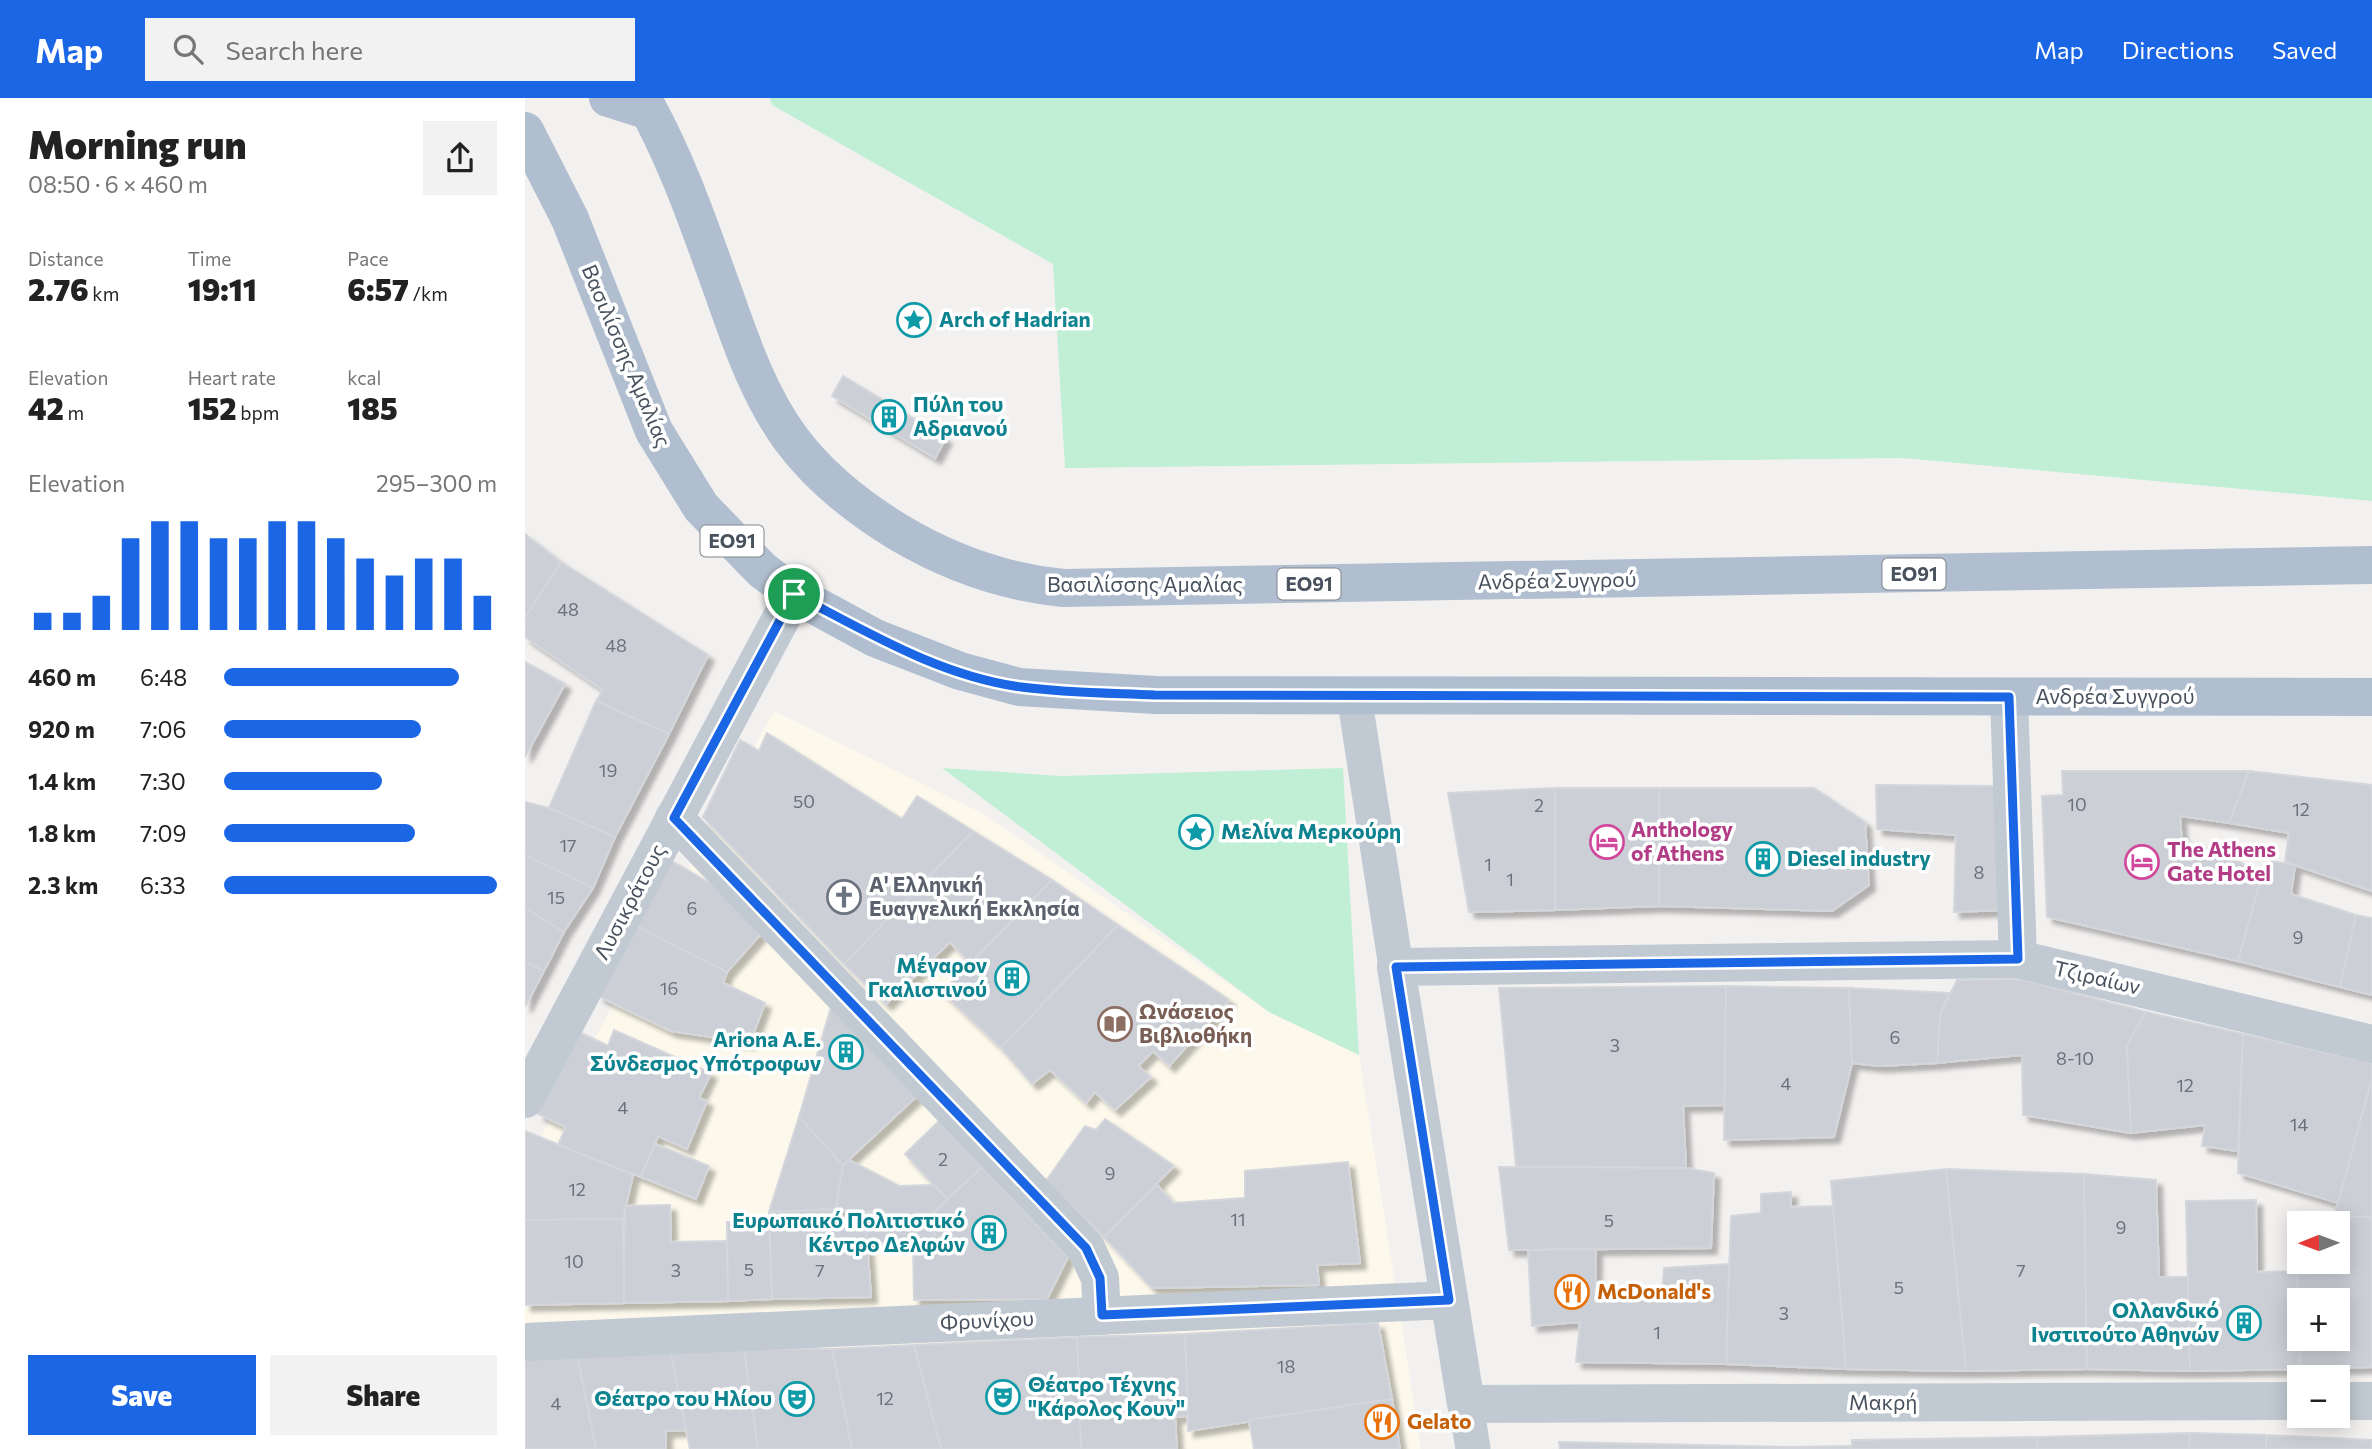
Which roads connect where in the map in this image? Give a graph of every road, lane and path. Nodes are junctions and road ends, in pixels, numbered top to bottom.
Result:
1 (608, 98) edge
2 (646, 104) edge
3 (525, 131) edge
4 (2372, 565) edge
5 (1457, 582) joint
6 (794, 594) junction
7 (1355, 695) junction
8 (2372, 696) edge
9 (2009, 697) junction
10 (674, 818) junction
11 (2018, 959) junction
12 (1396, 967) junction
13 (2372, 1044) edge
14 (525, 1099) edge
15 (1449, 1300) junction
16 (1102, 1315) junction
17 (525, 1342) edge
18 (2287, 1401) edge
19 (2350, 1401) edge
20 (2372, 1401) edge
21 (1466, 1404) junction
22 (1473, 1449) edge

1 - 2 main road
2 - 5 main road, Βασιλίσσης Αμαλίας / ΕΟ91
3 - 6 main road, Βασιλίσσης Αμαλίας / ΕΟ91
4 - 5 main road, Ανδρέα Συγγρού / ΕΟ91
6 - 7 main road, Βασιλίσσης Αμαλίας / ΕΟ91
6 - 10 street, Λυσικράτους
7 - 9 main road, Ανδρέα Συγγρού / ΕΟ91
7 - 12 street
8 - 9 main road, Ανδρέα Συγγρού / ΕΟ91
9 - 11 street
10 - 14 street, Λυσικράτους
10 - 16 street
11 - 12 street, Τζιραίων
11 - 13 street, Τζιραίων
12 - 15 street
15 - 16 street, Φρυνίχου
15 - 21 street
16 - 17 street, Φρυνίχου
18 - 21 street, Μακρή
19 - 20 street
21 - 22 street

